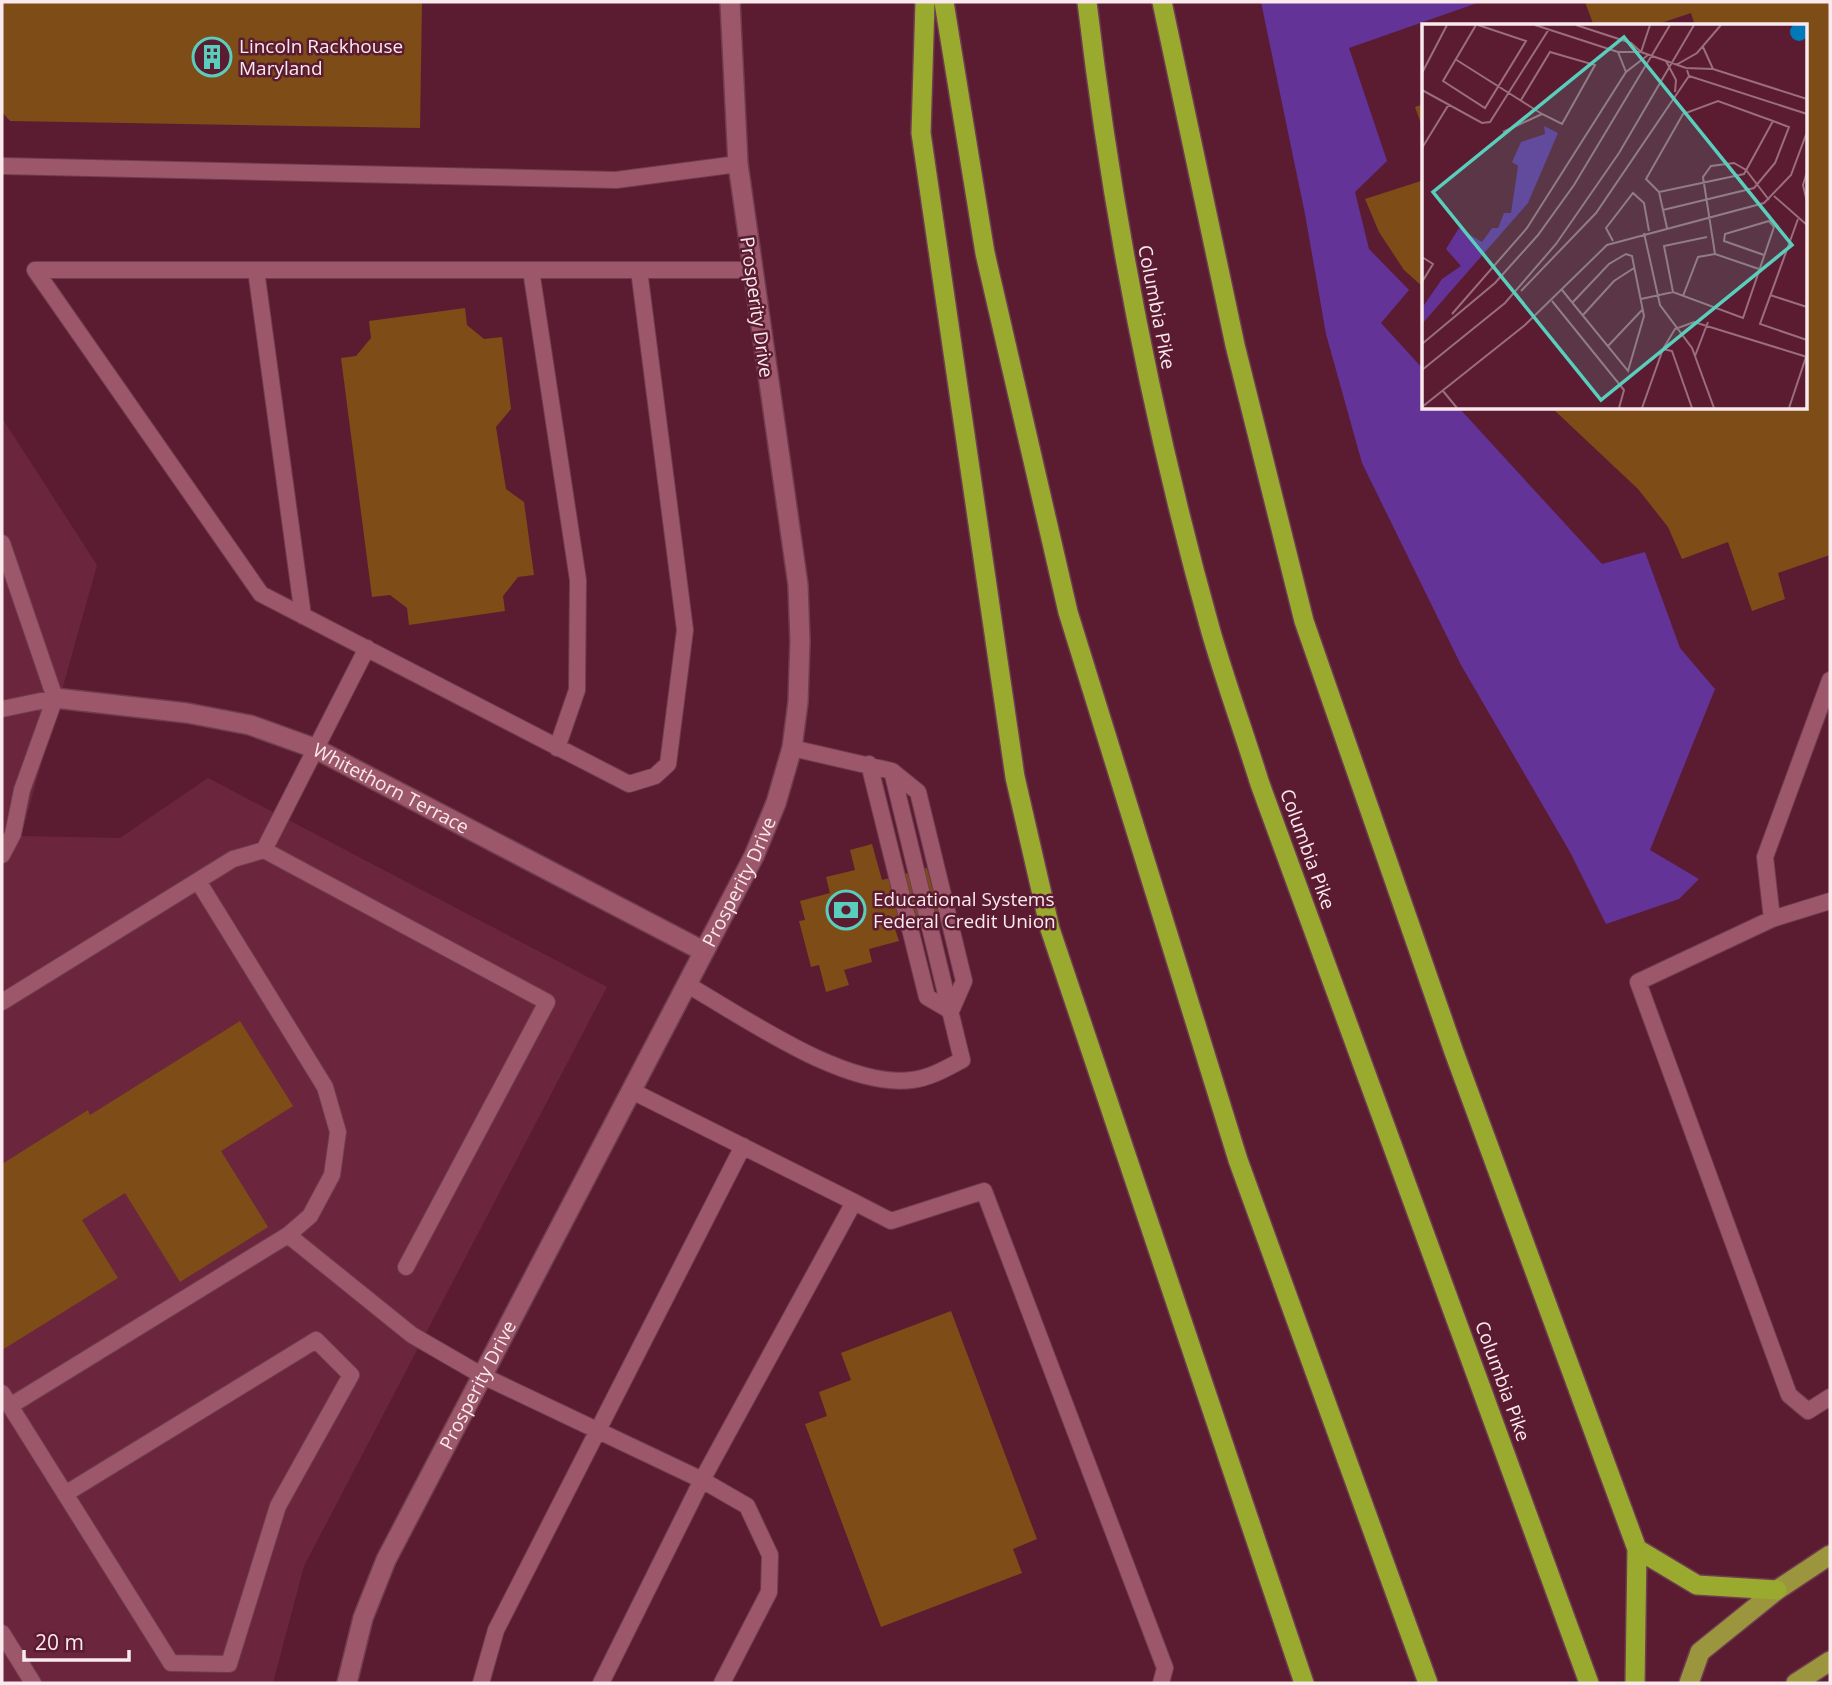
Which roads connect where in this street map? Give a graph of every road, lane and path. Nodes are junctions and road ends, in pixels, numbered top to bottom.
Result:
1 (730, 2) edge
2 (925, 2) edge
3 (944, 2) edge
4 (1087, 2) edge
5 (1162, 2) edge
6 (738, 164) junction
7 (2, 166) edge
8 (256, 270) junction
9 (531, 270) junction
10 (639, 270) junction
11 (751, 270) junction
12 (3, 548) edge
13 (303, 616) junction
14 (367, 648) junction
15 (1830, 680) edge
16 (55, 698) junction
17 (2, 709) edge
18 (314, 748) junction
19 (557, 748) junction
20 (792, 748) junction
21 (869, 764) junction
22 (264, 850) junction
23 (2, 855) edge
24 (198, 881) junction
25 (1830, 901) edge
26 (1772, 919) junction
27 (702, 951) junction
28 (687, 984) junction
29 (2, 1002) edge
30 (951, 1011) junction
31 (630, 1090) junction
32 (743, 1146) junction
33 (854, 1202) junction
34 (288, 1235) junction
35 (406, 1267) dead end
36 (483, 1377) junction
37 (1830, 1397) edge
38 (6, 1399) edge
39 (596, 1430) junction
40 (702, 1480) junction
41 (65, 1494) junction
42 (1637, 1549) junction
43 (1830, 1555) edge
44 (1777, 1590) junction
45 (2, 1633) edge
46 (1830, 1661) edge
47 (33, 1683) edge
48 (347, 1683) edge
49 (481, 1683) edge
50 (601, 1683) edge
51 (722, 1683) edge
52 (1161, 1683) edge
53 (1304, 1683) edge
54 (1428, 1683) edge
55 (1589, 1683) edge
56 (1635, 1683) edge
57 (1689, 1683) edge
58 (1796, 1683) edge

1 - 6 street, Prosperity Drive
2 - 53 highway
3 - 54 highway
4 - 55 highway, Columbia Pike
5 - 42 highway
6 - 7 lane
6 - 11 street, Prosperity Drive
8 - 9 lane
8 - 13 lane
8 - 13 lane
9 - 10 lane
9 - 19 lane
10 - 11 lane
10 - 19 lane
11 - 20 street, Prosperity Drive
12 - 16 lane
13 - 14 lane
14 - 18 lane
14 - 19 lane
15 - 26 lane
16 - 17 lane
16 - 18 street, Whitethorn Terrace
16 - 23 lane
18 - 22 lane
18 - 27 street, Whitethorn Terrace
20 - 21 lane
20 - 27 street, Prosperity Drive
21 - 30 lane
21 - 30 lane
22 - 24 lane
22 - 35 lane
24 - 29 lane
24 - 34 lane
25 - 26 lane
26 - 37 lane
27 - 28 street, Prosperity Drive
28 - 30 lane
28 - 31 street, Prosperity Drive
31 - 32 lane
31 - 36 street, Prosperity Drive
32 - 33 lane
32 - 39 lane
33 - 40 lane
33 - 52 lane
34 - 36 lane
34 - 38 lane
36 - 39 lane
36 - 48 street, Prosperity Drive
38 - 41 lane
39 - 40 lane
39 - 49 lane
40 - 50 lane
40 - 51 lane
41 - 41 lane
42 - 44 highway
42 - 56 highway
43 - 44 main road
44 - 57 main road
45 - 47 lane
46 - 58 main road

